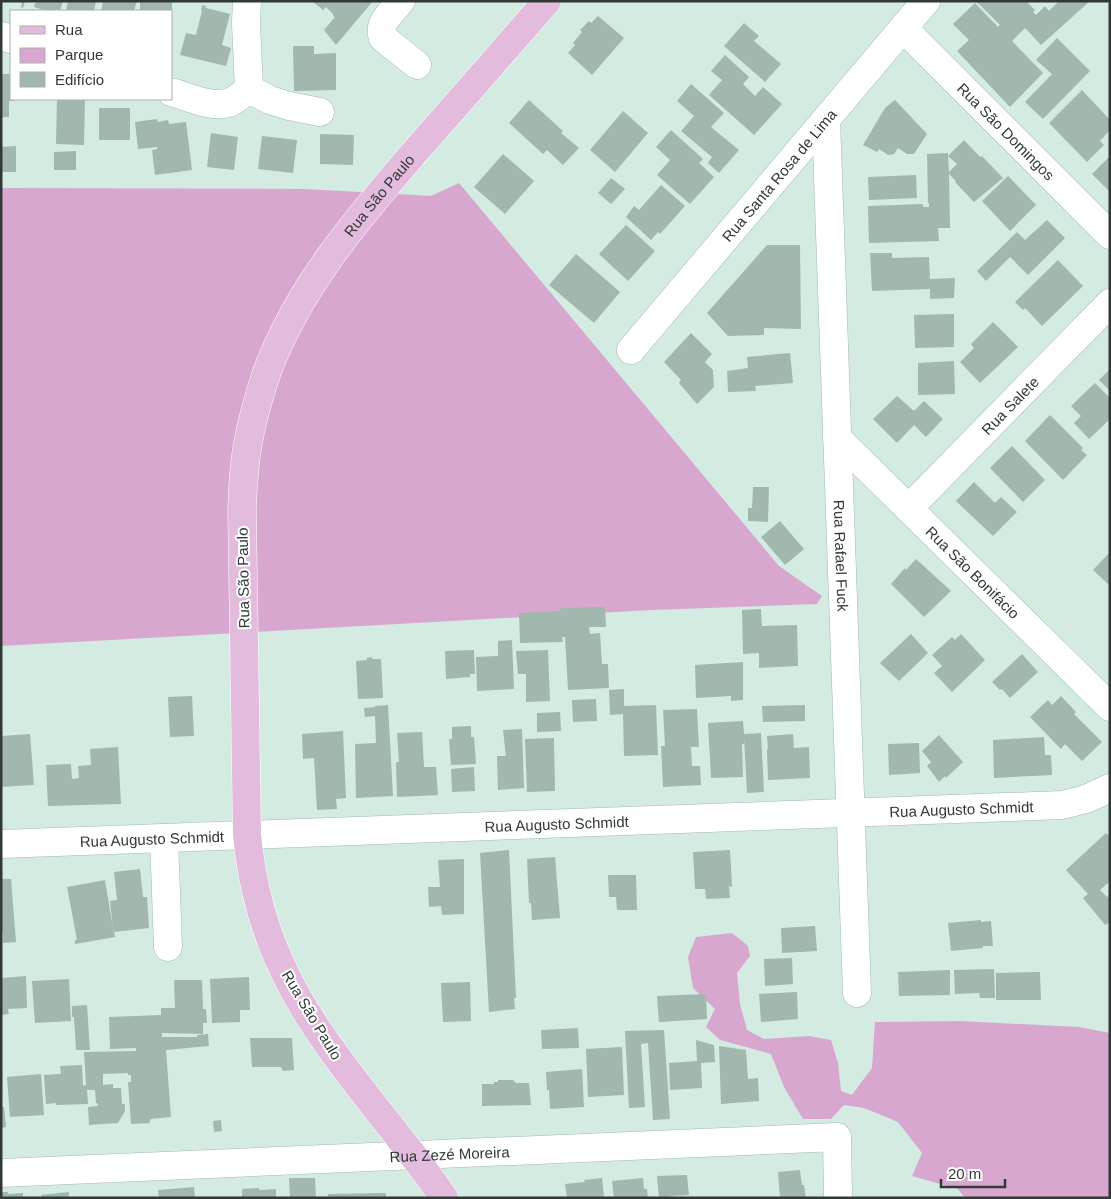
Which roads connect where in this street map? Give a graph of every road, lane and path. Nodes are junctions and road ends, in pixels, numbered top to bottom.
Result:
1 (247, 1) edge
2 (401, 1) edge
3 (546, 1) edge
4 (926, 1) edge
5 (903, 28) junction
6 (417, 65) dead end
7 (248, 89) junction
8 (172, 92) edge
9 (320, 112) dead end
10 (826, 120) junction
11 (1110, 236) edge
12 (1110, 303) edge
13 (631, 350) dead end
14 (837, 438) junction
15 (909, 508) junction
16 (1110, 707) edge
17 (1110, 788) edge
18 (851, 812) junction
19 (247, 835) junction
20 (164, 838) junction
21 (1, 844) edge
22 (168, 947) dead end
23 (857, 993) dead end
24 (412, 1155) junction
25 (1, 1173) edge
26 (444, 1198) edge
27 (838, 1198) edge

1 - 7 street
2 - 6 street
3 - 19 main road, Rua São Paulo
4 - 5 street, Rua Santa Rosa de Lima
5 - 10 street, Rua Santa Rosa de Lima
5 - 11 street, Rua São Domingos
7 - 8 street
7 - 9 street
10 - 13 street, Rua Santa Rosa de Lima
10 - 14 street, Rua Rafael Fuck
12 - 15 street, Rua Salete
14 - 15 street, Rua São Bonifácio
14 - 18 street, Rua Rafael Fuck
15 - 16 street, Rua São Bonifácio
17 - 18 street, Rua Augusto Schmidt
18 - 19 street, Rua Augusto Schmidt
18 - 23 street, Rua Rafael Fuck
19 - 20 street, Rua Augusto Schmidt
19 - 24 main road, Rua São Paulo
20 - 21 street, Rua Augusto Schmidt
20 - 22 street
24 - 25 street, Rua Zezé Moreira
24 - 26 main road, Rua São Paulo
24 - 27 street, Rua Zezé Moreira

